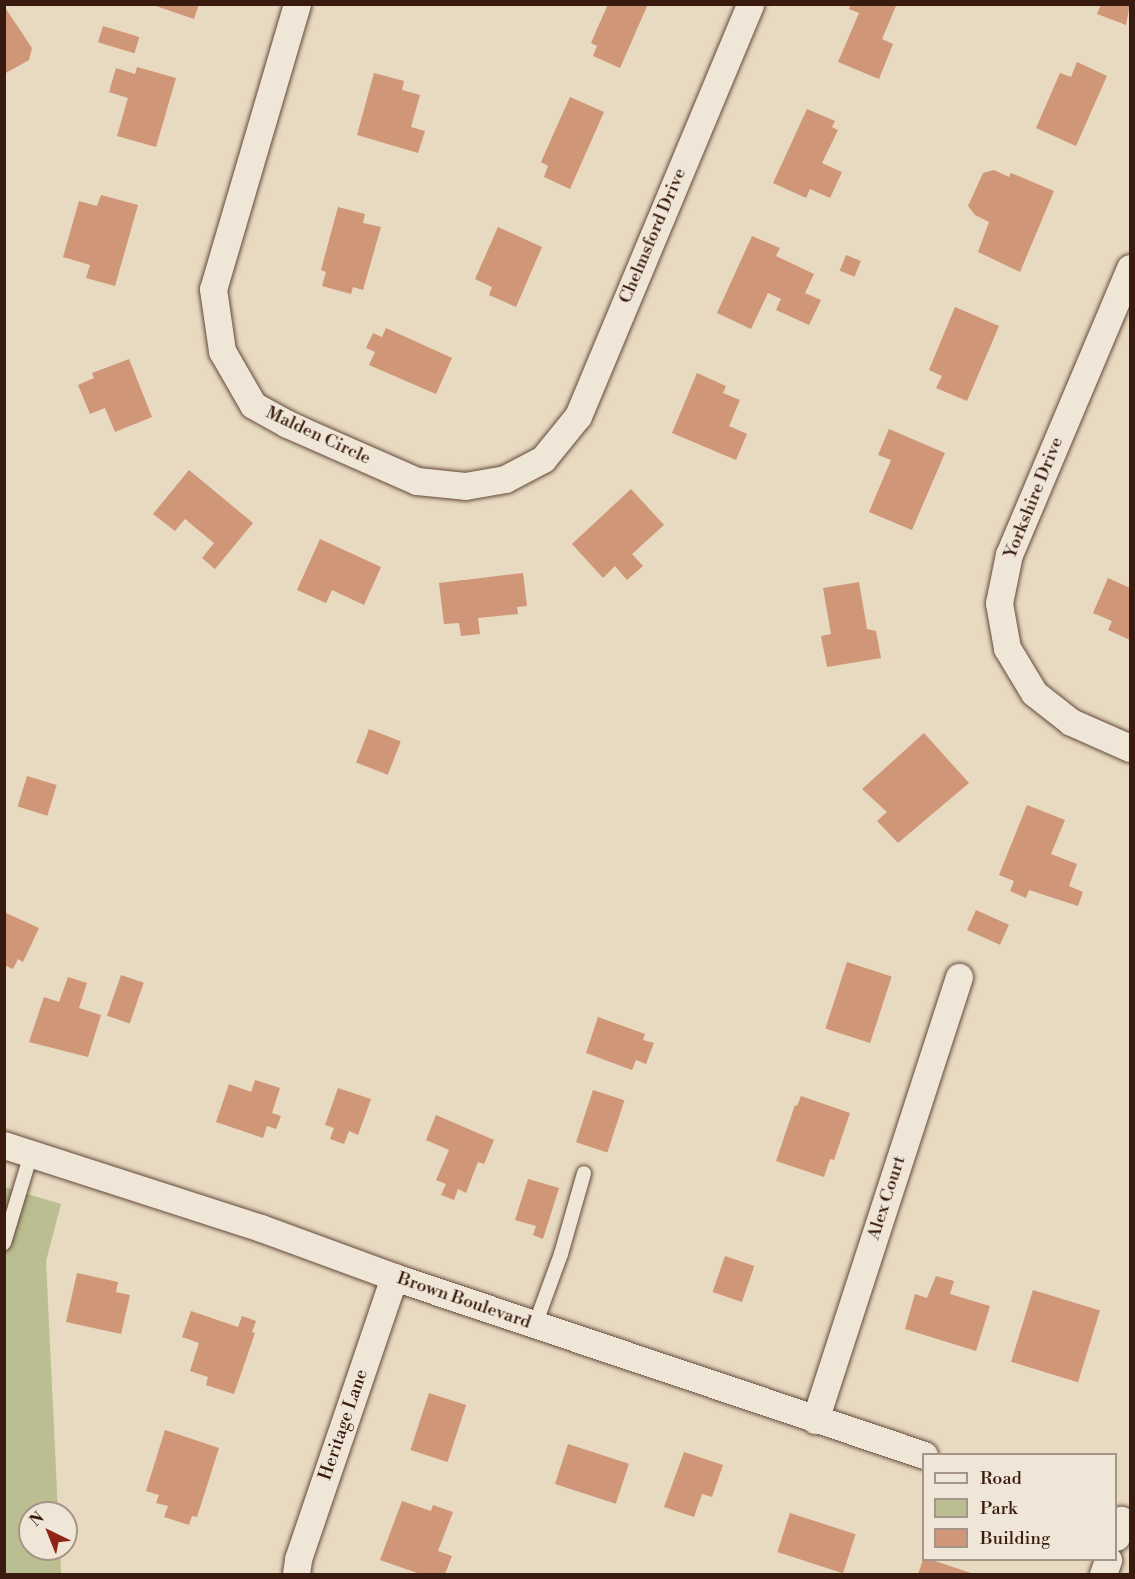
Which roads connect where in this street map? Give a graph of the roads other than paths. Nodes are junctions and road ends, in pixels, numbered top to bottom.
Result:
1 (297, 4) edge
2 (750, 4) edge
3 (1131, 268) edge
4 (543, 459) joint
5 (1131, 748) edge
6 (959, 977) dead end
7 (4, 1145) edge
8 (31, 1154) junction
9 (584, 1173) dead end
10 (4, 1243) edge
11 (394, 1277) junction
12 (535, 1325) junction
13 (815, 1420) junction
14 (922, 1454) edge
15 (296, 1575) edge

1 - 4 street, Malden Circle
2 - 4 street, Chelmsford Drive
3 - 5 street, Yorkshire Drive
6 - 13 street, Alex Court
7 - 8 street, Brown Boulevard
8 - 10 lane
8 - 11 street, Brown Boulevard
9 - 12 lane
11 - 12 street, Brown Boulevard
11 - 15 street, Heritage Lane
12 - 13 street, Brown Boulevard
13 - 14 street, Brown Boulevard

